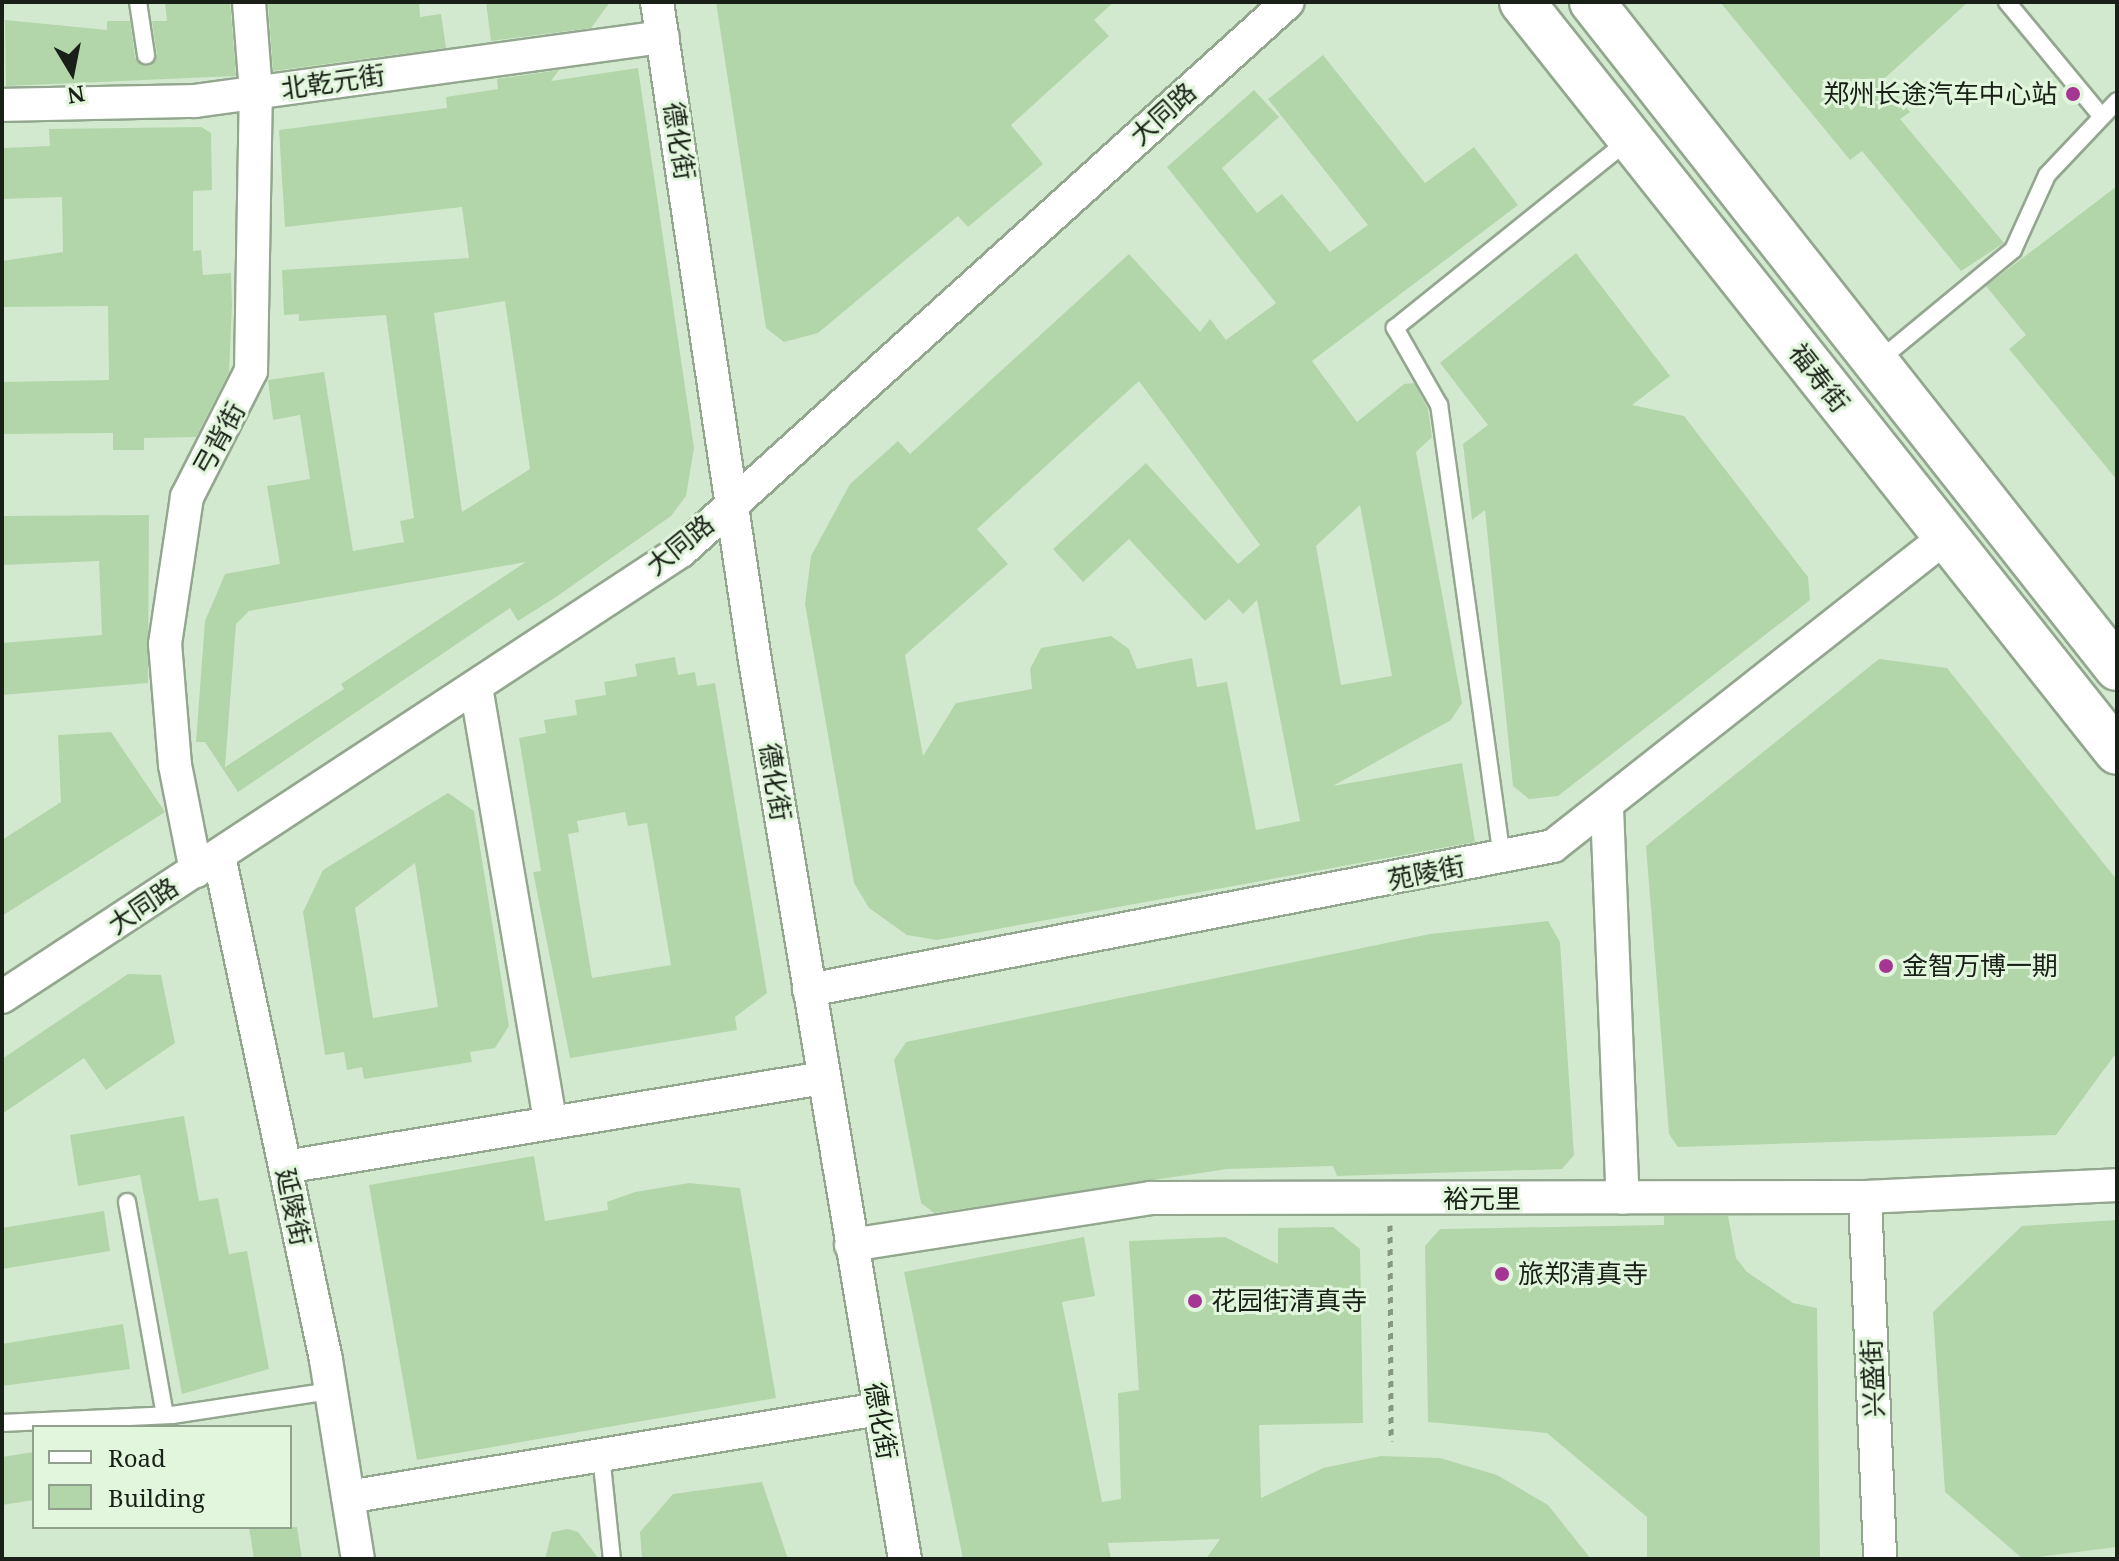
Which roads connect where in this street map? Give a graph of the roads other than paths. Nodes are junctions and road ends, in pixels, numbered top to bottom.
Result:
1 (138, 2) edge
2 (249, 2) edge
3 (657, 2) edge
4 (1288, 2) edge
5 (1522, 2) edge
6 (1592, 2) edge
7 (2007, 2) edge
8 (663, 37) junction
9 (146, 55) dead end
10 (256, 93) junction
11 (2117, 101) edge
12 (2, 105) edge
13 (2098, 112) junction
14 (1631, 138) junction
15 (1874, 364) junction
16 (734, 500) junction
17 (1945, 537) junction
18 (2117, 668) edge
19 (476, 687) junction
20 (2117, 752) edge
21 (1607, 808) junction
22 (1502, 858) junction
23 (208, 864) junction
24 (809, 990) junction
25 (2, 997) edge
26 (823, 1078) junction
27 (550, 1121) junction
28 (285, 1167) junction
29 (2117, 1185) edge
30 (1865, 1197) junction
31 (1623, 1198) junction
32 (127, 1202) dead end
33 (851, 1245) junction
34 (331, 1391) junction
35 (879, 1409) junction
36 (165, 1415) junction
37 (2, 1423) edge
38 (601, 1455) junction
39 (348, 1497) junction
40 (358, 1559) edge
41 (612, 1559) edge
42 (905, 1559) edge
43 (1880, 1559) edge

1 - 9 lane
2 - 10 street, 弓背街
3 - 8 street, 德化街
4 - 16 street, 大同路
5 - 14 main road, 福寿街
6 - 15 main road, 福寿街
7 - 13 lane
8 - 10 street, 北乾元街
8 - 16 street, 德化街
10 - 12 street, 北乾元街
10 - 23 street, 弓背街
11 - 13 lane
13 - 15 lane
14 - 17 main road, 福寿街
14 - 22 lane
15 - 18 main road, 福寿街
16 - 19 street, 大同路
16 - 24 street, 德化街
17 - 20 main road, 福寿街
17 - 21 street, 苑陵街
19 - 23 street, 大同路
19 - 27 street
21 - 22 street, 苑陵街
21 - 31 street
22 - 24 street, 苑陵街
23 - 25 street, 大同路
23 - 28 street, 延陵街
24 - 26 street, 德化街
26 - 27 street
26 - 33 street, 德化街
27 - 28 street
28 - 34 street, 延陵街
29 - 30 street, 裕元里
30 - 31 street, 裕元里
30 - 43 street, 兴盛街
31 - 33 street, 裕元里
32 - 36 lane
33 - 35 street, 德化街
34 - 36 lane
34 - 39 street, 延陵街
35 - 38 street
35 - 42 street, 德化街
36 - 37 lane
38 - 39 street
38 - 41 lane
39 - 40 street, 延陵街

